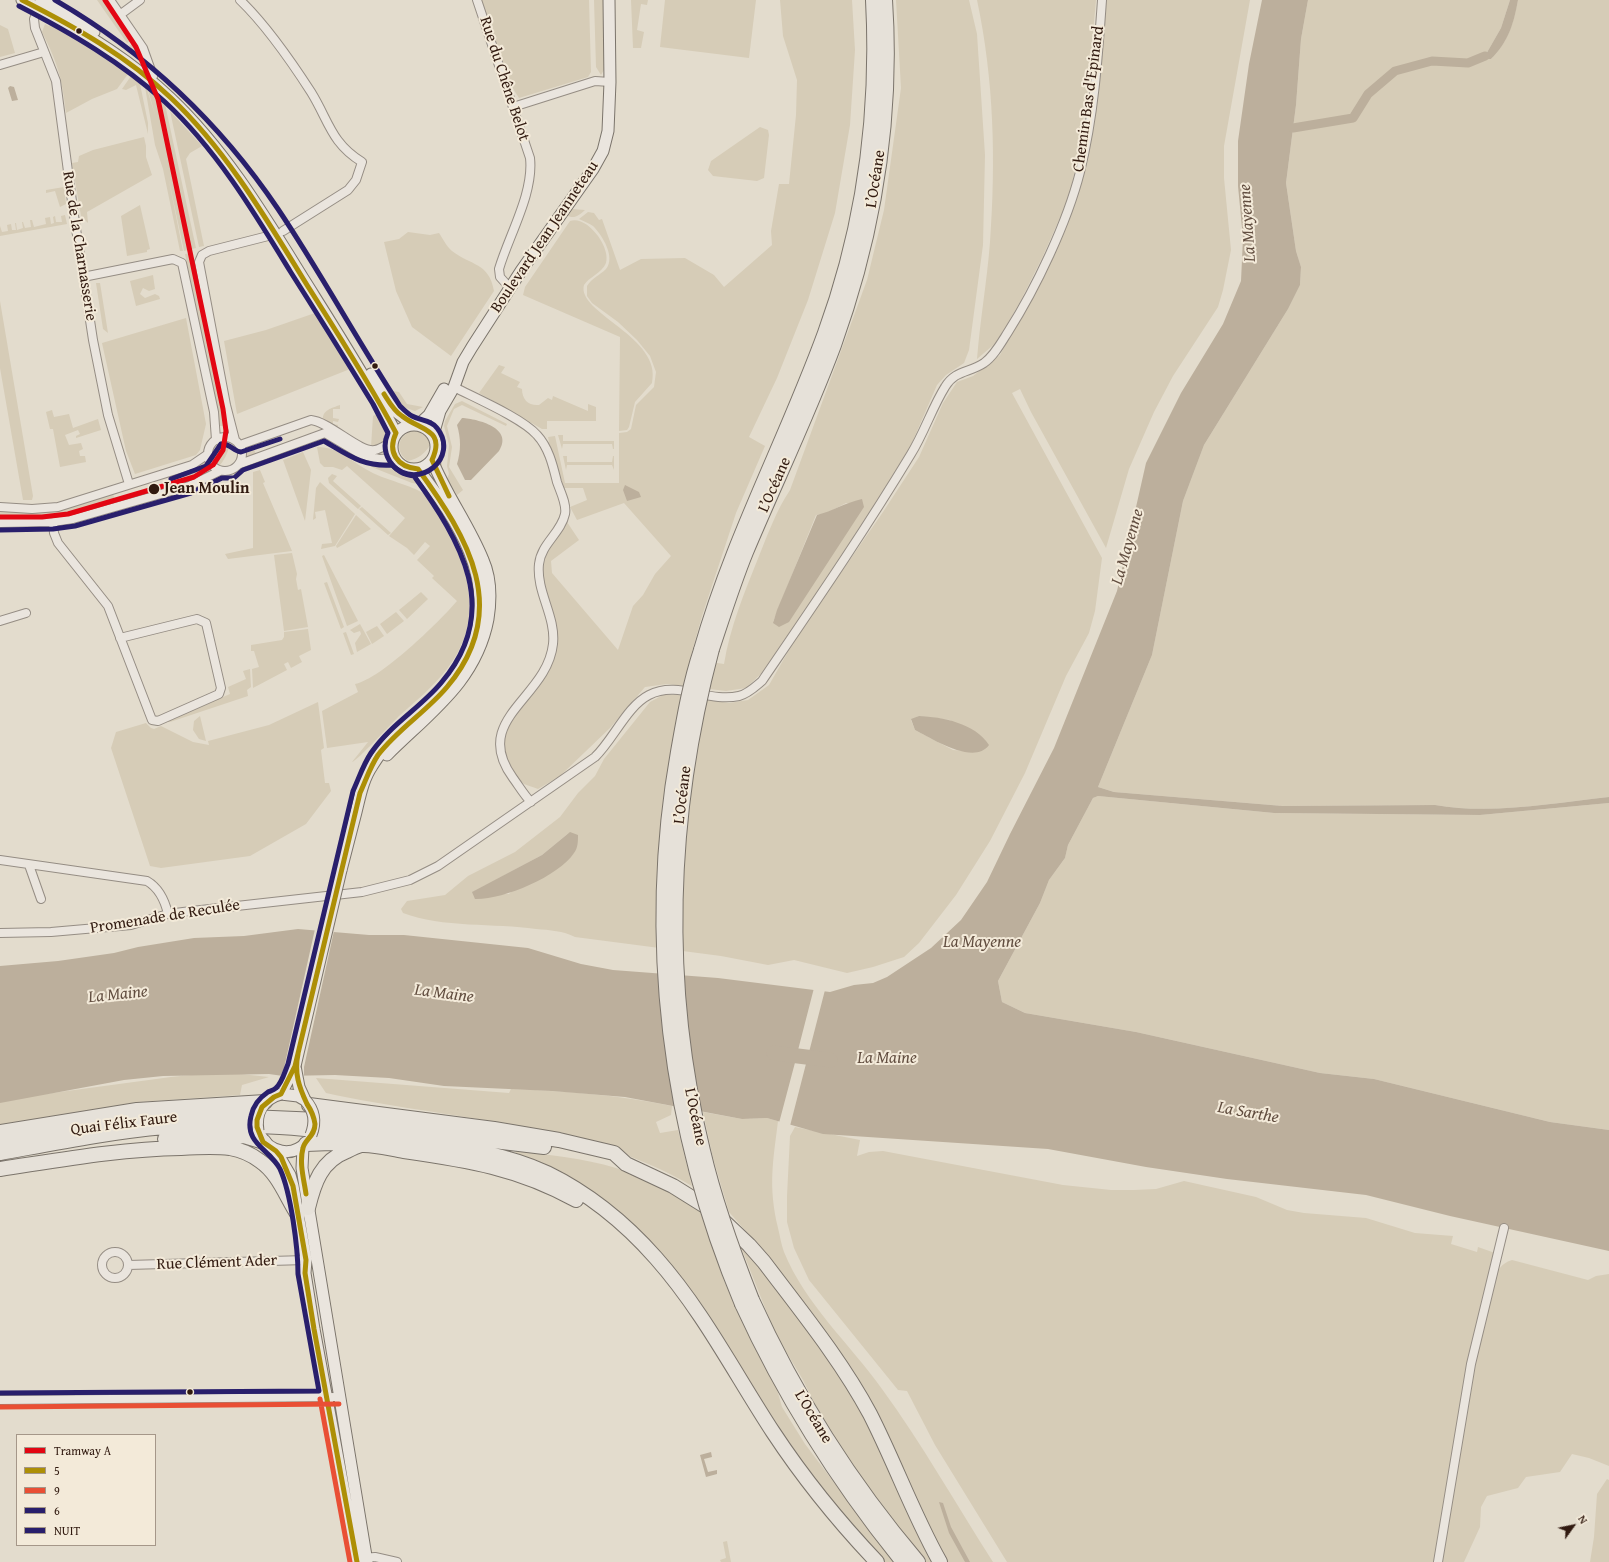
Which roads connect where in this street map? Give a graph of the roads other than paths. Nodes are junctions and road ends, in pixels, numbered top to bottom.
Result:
1 (22, 0) edge
2 (110, 0) edge
3 (140, 0) edge
4 (240, 0) edge
5 (477, 0) edge
6 (609, 0) edge
7 (873, 0) edge
8 (885, 0) edge
9 (1102, 0) edge
10 (40, 3) edge
11 (123, 12) junction
12 (44, 52) junction
13 (0, 65) edge
14 (154, 76) junction
15 (610, 82) junction
16 (513, 107) junction
17 (279, 233) junction
18 (83, 277) junction
19 (510, 288) junction
20 (463, 362) junction
21 (981, 365) joint
22 (454, 387) junction
23 (415, 425) junction
24 (433, 435) junction
25 (394, 438) junction
26 (216, 440) junction
27 (238, 443) junction
28 (208, 454) junction
29 (395, 458) junction
30 (432, 460) junction
31 (240, 464) junction
32 (418, 469) junction
33 (220, 471) junction
34 (129, 484) junction
35 (0, 507) edge
36 (53, 522) junction
37 (0, 523) edge
38 (26, 613) dead end
39 (0, 621) edge
40 (120, 638) junction
41 (706, 650) junction
42 (365, 781) junction
43 (531, 802) junction
44 (0, 860) edge
45 (29, 864) junction
46 (41, 899) dead end
47 (168, 914) junction
48 (0, 933) edge
49 (295, 1066) junction
50 (282, 1091) junction
51 (265, 1102) junction
52 (307, 1103) junction
53 (255, 1129) junction
54 (0, 1132) edge
55 (0, 1142) edge
56 (307, 1142) junction
57 (361, 1145) junction
58 (276, 1151) junction
59 (0, 1153) edge
60 (0, 1162) edge
61 (626, 1164) junction
62 (0, 1169) edge
63 (303, 1212) junction
64 (1504, 1228) dead end
65 (630, 1232) junction
66 (306, 1260) junction
67 (128, 1265) dead end
68 (747, 1302) junction
69 (327, 1315) junction
70 (339, 1397) junction
71 (327, 1398) junction
72 (0, 1400) edge
73 (362, 1560) edge
74 (397, 1562) edge
75 (877, 1562) edge
76 (903, 1562) edge
77 (918, 1562) edge
78 (940, 1562) edge
79 (1438, 1562) edge

1 - 10 main road
2 - 11 street
3 - 11 street
4 - 17 street
5 - 16 street, Rue du Chêne Belot
6 - 15 main road, Boulevard Jean Jeanneteau
7 - 41 highway, L’Océane
8 - 41 highway, L’Océane
9 - 21 street, Chemin Bas d'Epinard
10 - 12 street, Rue de la Charnasserie
10 - 14 main road
10 - 17 main road
11 - 14 street
12 - 13 street
12 - 18 street, Rue de la Charnasserie
14 - 17 main road
15 - 16 street
15 - 19 main road, Boulevard Jean Jeanneteau
16 - 19 street, Rue du Chêne Belot
17 - 23 main road
17 - 25 main road
17 - 27 street
18 - 26 street
18 - 34 street, Rue de la Charnasserie
19 - 20 main road, Boulevard Jean Jeanneteau
20 - 22 main road, Boulevard Jean Jeanneteau
20 - 23 main road, Boulevard Jean Jeanneteau
21 - 43 street, Promenade de Reculée
22 - 24 main road, Boulevard Jean Jeanneteau
22 - 43 street
23 - 24 main road
23 - 25 main road
24 - 30 main road
25 - 27 street
25 - 29 main road
26 - 27 street
26 - 28 street
27 - 31 street
28 - 33 street
28 - 34 street
29 - 31 street
29 - 32 main road
30 - 32 main road
30 - 42 main road
31 - 33 street
32 - 42 main road
33 - 36 street
34 - 35 street
36 - 37 street
36 - 40 street
38 - 39 street
40 - 40 street
41 - 68 highway, L’Océane, bridge
42 - 49 main road, bridge
43 - 47 street, Promenade de Reculée
44 - 45 street
45 - 46 street
45 - 47 street
47 - 48 street, Promenade de Reculée
49 - 50 main road
49 - 52 main road
50 - 51 main road, bridge
50 - 52 main road
51 - 53 main road, bridge
51 - 54 highway
52 - 56 main road, bridge
52 - 61 highway
53 - 55 highway, Quai Félix Faure
53 - 58 main road
53 - 59 highway, Quai Félix Faure
53 - 60 highway
53 - 61 highway
53 - 65 highway
56 - 57 highway
56 - 58 main road
56 - 63 main road
57 - 63 highway
57 - 65 highway
58 - 63 main road
61 - 78 highway
62 - 63 highway
63 - 66 main road
63 - 69 main road
64 - 79 street
65 - 75 highway
66 - 67 street, Rue Clément Ader
66 - 69 main road
66 - 71 main road
68 - 76 highway, L’Océane
68 - 77 highway, L’Océane
69 - 70 main road
70 - 71 street
70 - 73 main road
71 - 72 street
71 - 73 main road
73 - 74 street

